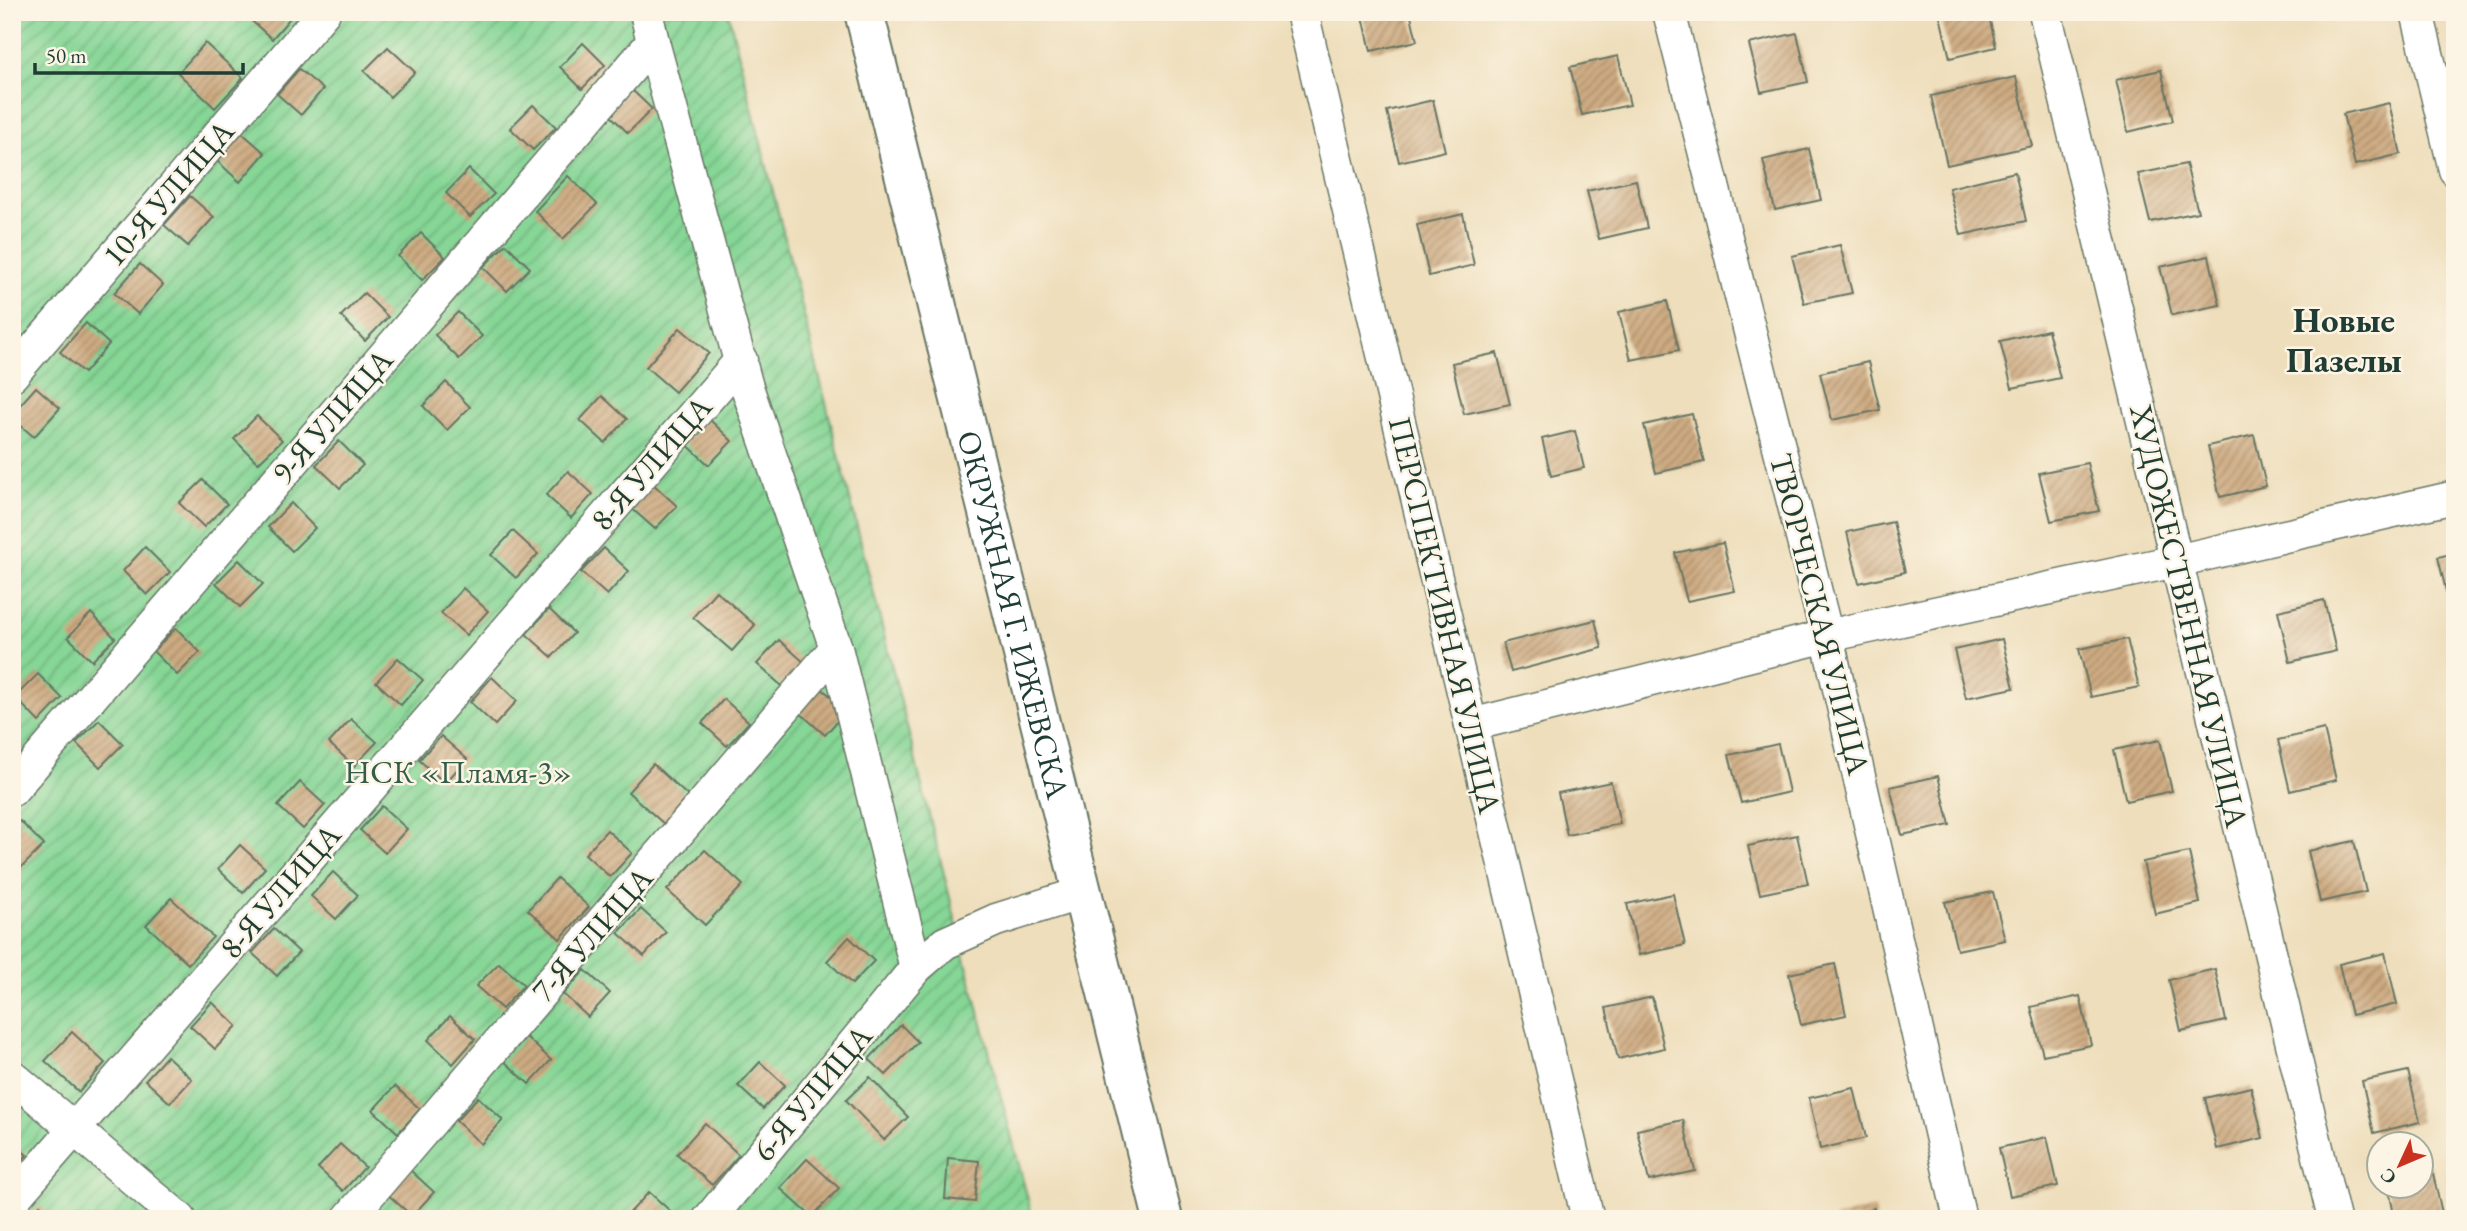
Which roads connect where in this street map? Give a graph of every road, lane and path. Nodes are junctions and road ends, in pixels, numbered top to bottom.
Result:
1 (324, 12) edge
2 (864, 12) edge
3 (1302, 12) edge
4 (1669, 12) edge
5 (2045, 12) edge
6 (2417, 12) edge
7 (650, 27) edge
8 (2455, 170) edge
9 (741, 360) junction
10 (12, 375) edge
11 (2455, 497) edge
12 (2176, 561) junction
13 (1827, 636) junction
14 (836, 648) junction
15 (1471, 725) junction
16 (12, 790) edge
17 (1082, 893) junction
18 (916, 968) junction
19 (12, 1076) edge
20 (74, 1128) junction
21 (12, 1202) edge
22 (180, 1219) edge
23 (348, 1219) edge
24 (709, 1219) edge
25 (1163, 1219) edge
26 (1588, 1219) edge
27 (1960, 1219) edge
28 (2334, 1219) edge

1 - 10 street, 10-Я УЛИЦА
2 - 17 main road, ОКРУЖНАЯ Г. ИЖЕВСКА
3 - 15 street, ПЕРСПЕКТИВНАЯ УЛИЦА
4 - 13 street, ТВОРЧЕСКАЯ УЛИЦА
5 - 12 street, ХУДОЖЕСТВЕННАЯ УЛИЦА
6 - 8 street
7 - 9 street
7 - 16 street, 9-Я УЛИЦА
9 - 14 street
9 - 20 street, 8-Я УЛИЦА
11 - 12 street
12 - 13 street
12 - 28 street, ХУДОЖЕСТВЕННАЯ УЛИЦА
13 - 15 street
13 - 27 street, ТВОРЧЕСКАЯ УЛИЦА
14 - 18 street
14 - 23 street, 7-Я УЛИЦА
15 - 26 street, ПЕРСПЕКТИВНАЯ УЛИЦА
17 - 18 street, 6-Я УЛИЦА
17 - 25 main road, ОКРУЖНАЯ Г. ИЖЕВСКА
18 - 24 street, 6-Я УЛИЦА
19 - 20 street
20 - 21 street, 8-Я УЛИЦА
20 - 22 street

